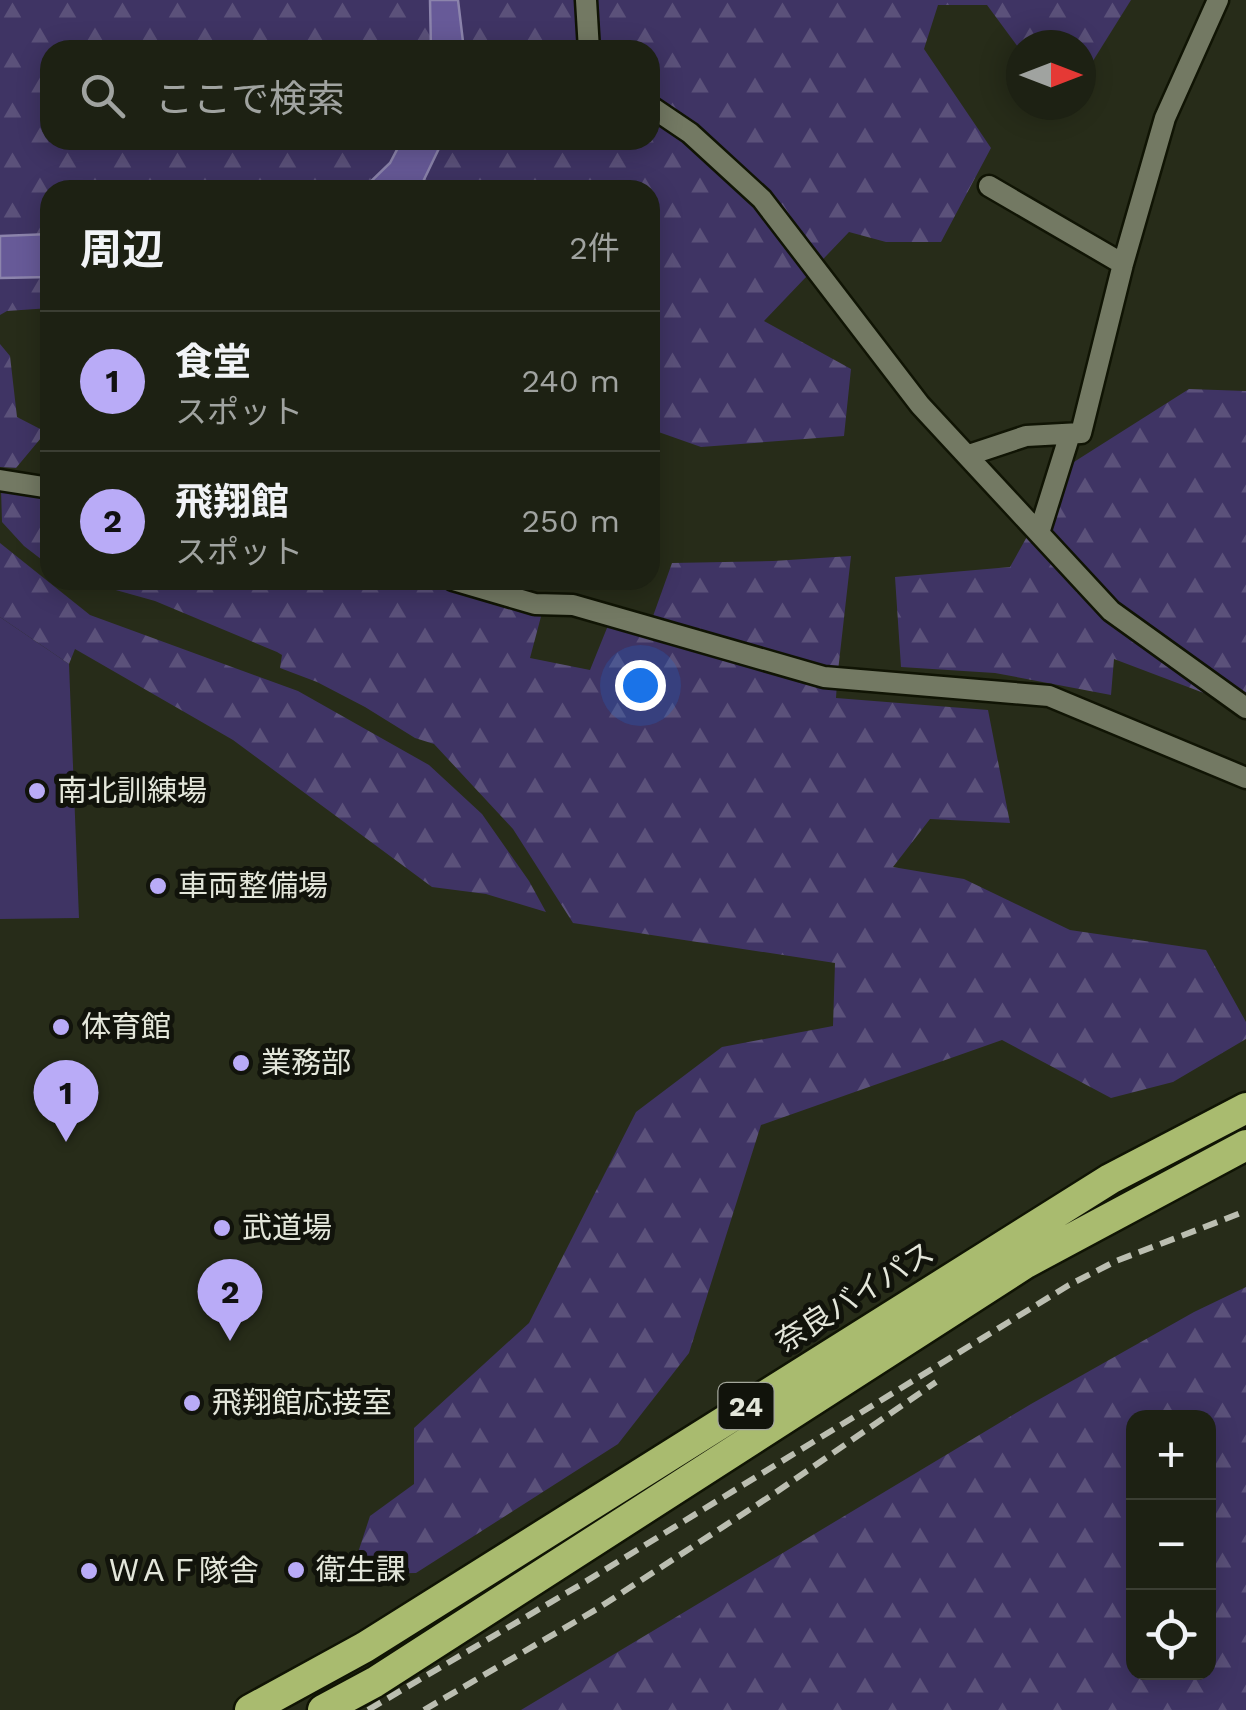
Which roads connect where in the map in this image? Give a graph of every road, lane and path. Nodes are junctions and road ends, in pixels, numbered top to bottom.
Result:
1 (586, 0) edge
2 (1218, 0) edge
3 (588, 40) edge
4 (660, 112) edge
5 (989, 186) dead end
6 (1123, 264) junction
7 (1070, 434) junction
8 (968, 455) junction
9 (0, 480) edge
10 (40, 486) edge
11 (1039, 533) junction
12 (487, 590) edge
13 (1246, 708) edge
14 (1246, 778) edge
15 (1246, 1108) edge
16 (1246, 1144) edge
17 (1215, 1160) junction
18 (1246, 1164) edge
19 (250, 1710) edge
20 (322, 1710) edge

1 - 3 street
2 - 6 street
4 - 8 street
5 - 6 street
6 - 7 street
7 - 8 street
7 - 11 street
8 - 11 street
9 - 10 street
11 - 13 street
12 - 14 street
15 - 19 highway, 奈良バイパス / 24
16 - 17 highway, 奈良バイパス / 24
17 - 18 street
17 - 20 highway, 奈良バイパス / 24

